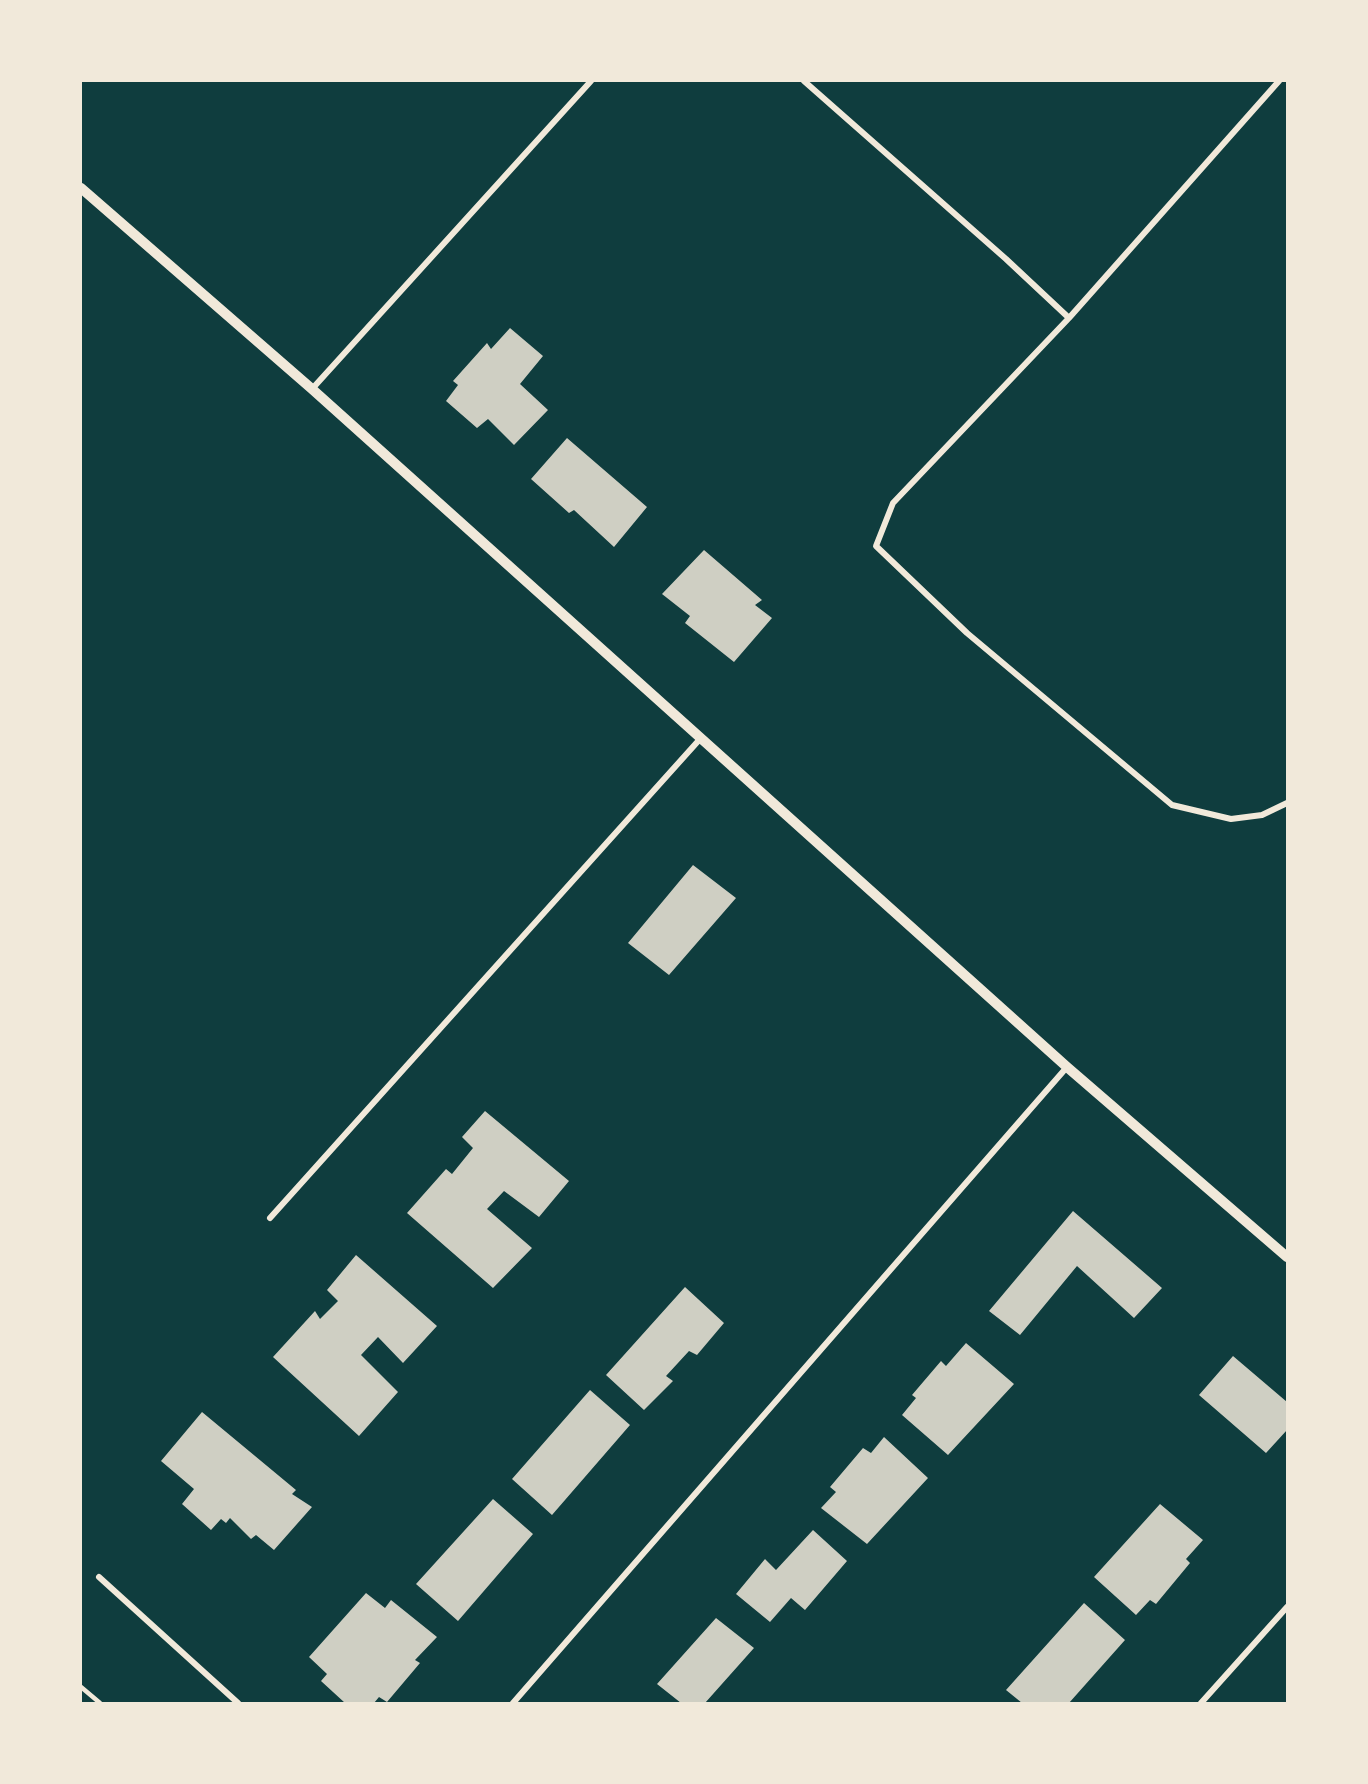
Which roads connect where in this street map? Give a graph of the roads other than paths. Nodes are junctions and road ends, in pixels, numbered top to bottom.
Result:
1 (591, 81) edge
2 (804, 81) edge
3 (1279, 81) edge
4 (81, 188) edge
5 (1069, 318) junction
6 (312, 389) junction
7 (700, 739) junction
8 (1287, 803) edge
9 (1067, 1067) junction
10 (270, 1218) dead end
11 (1287, 1257) edge
12 (99, 1577) dead end
13 (1287, 1607) edge
14 (81, 1687) edge
15 (100, 1703) edge
16 (238, 1703) edge
17 (513, 1703) edge
18 (1201, 1703) edge

1 - 6 street
2 - 5 street
3 - 5 street
4 - 6 street
5 - 8 street
6 - 7 street
7 - 9 street
7 - 10 street
9 - 11 street
9 - 17 street
12 - 16 street
13 - 18 street
14 - 15 lane

